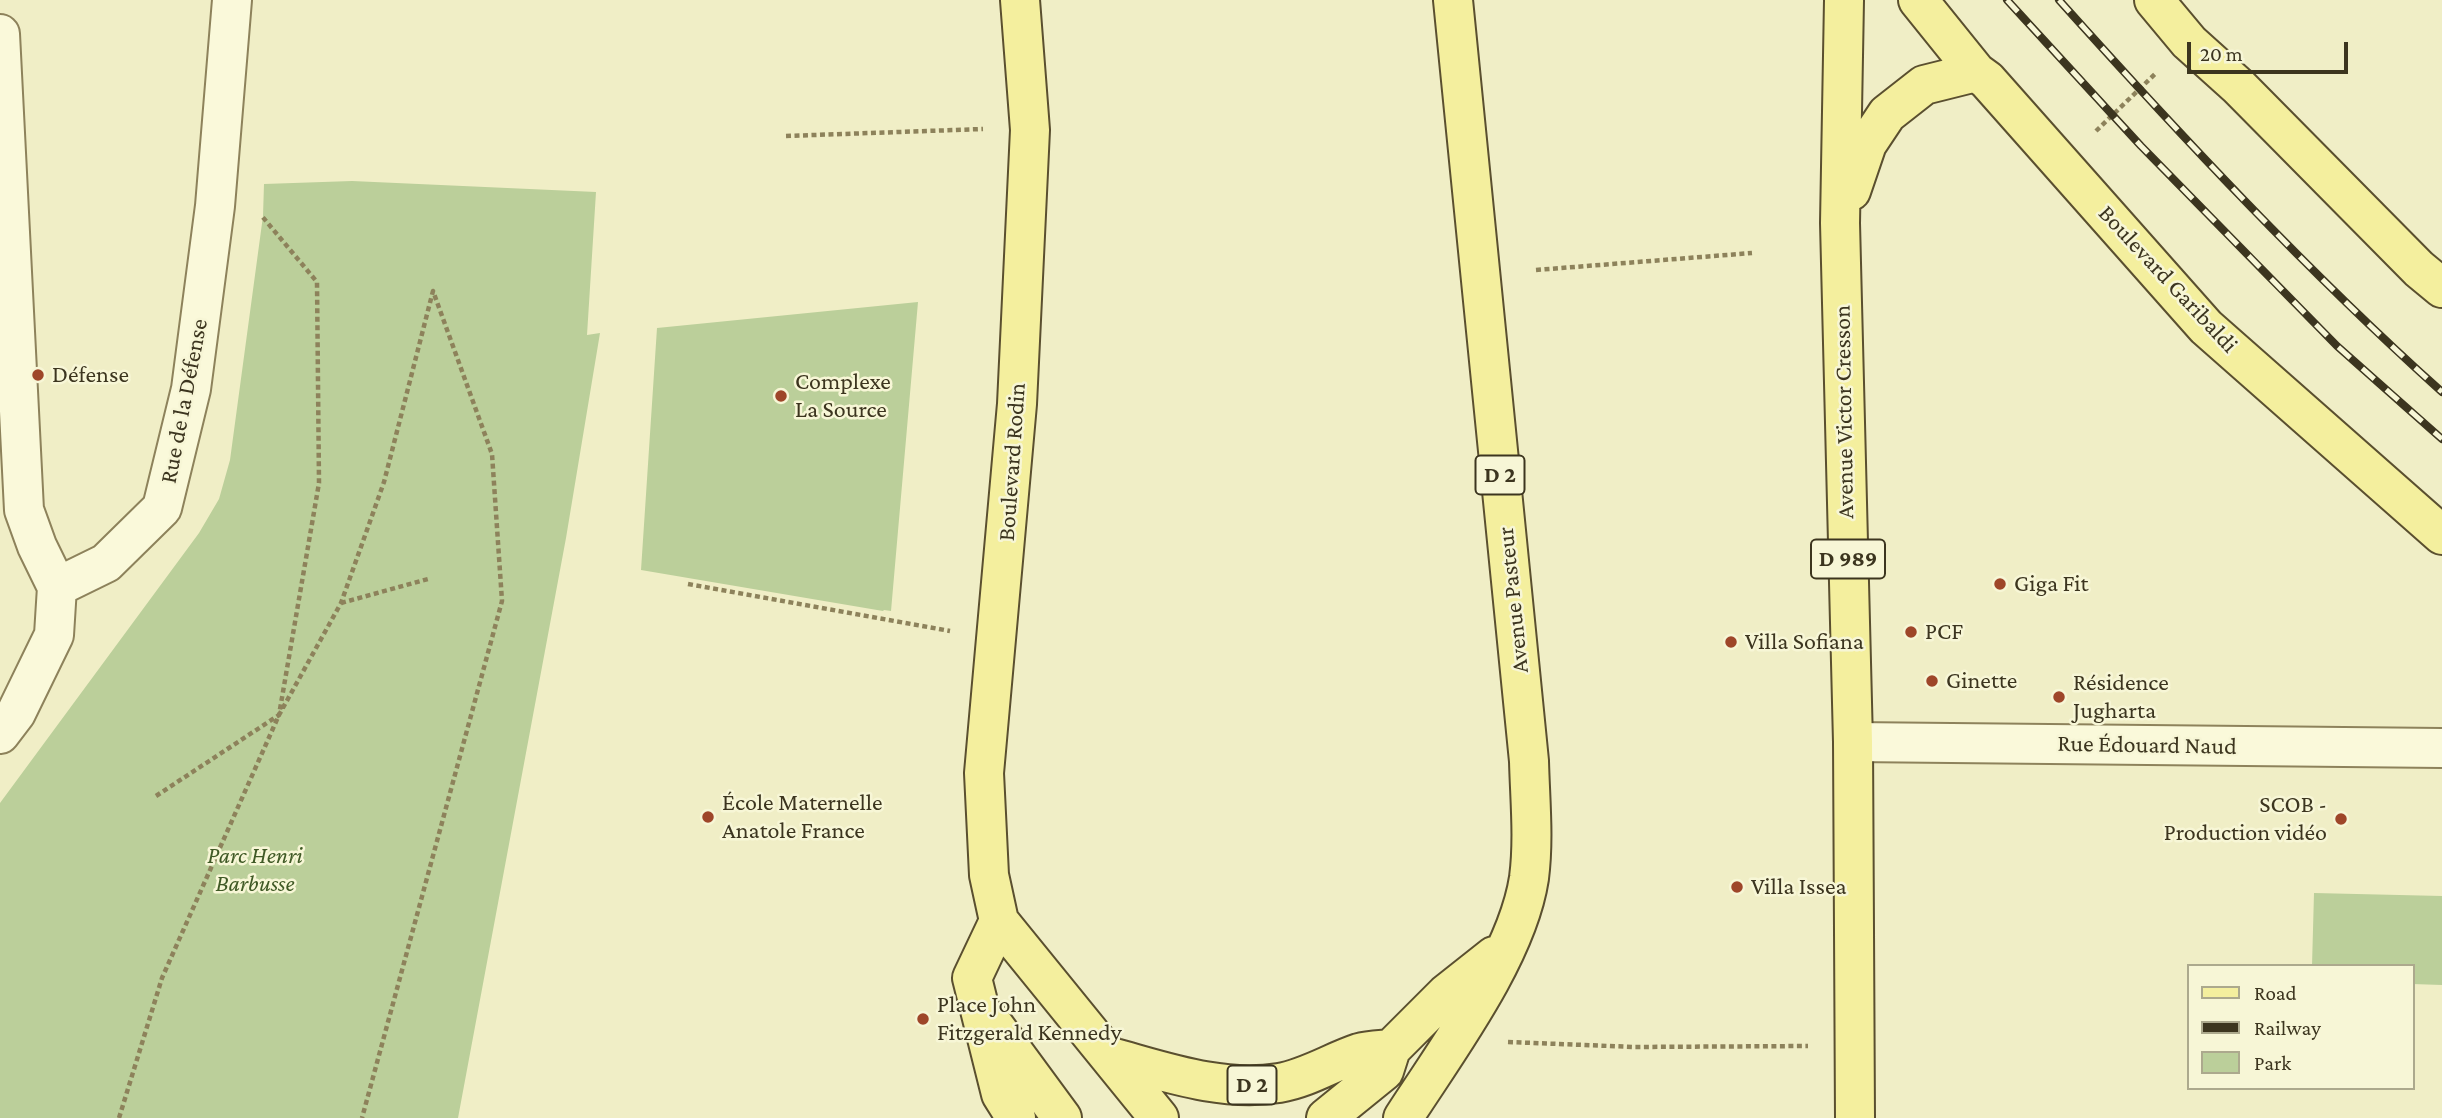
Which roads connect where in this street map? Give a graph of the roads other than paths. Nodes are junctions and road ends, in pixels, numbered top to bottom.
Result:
1 (232, 0) edge
2 (1020, 0) edge
3 (1453, 0) edge
4 (1844, 0) edge
5 (1918, 0) edge
6 (2154, 0) edge
7 (0, 34) edge
8 (1976, 72) junction
9 (1840, 223) junction
10 (2442, 288) edge
11 (2442, 535) edge
12 (57, 587) junction
13 (0, 734) edge
14 (1853, 742) junction
15 (2442, 748) edge
16 (999, 921) junction
17 (1507, 946) junction
18 (979, 1004) junction
19 (1391, 1049) junction
20 (1111, 1057) junction
21 (1016, 1118) edge
22 (1062, 1118) edge
23 (1159, 1118) edge
24 (1326, 1118) edge
25 (1402, 1118) edge
26 (1855, 1118) edge

1 - 12 street, Rue de la Défense
2 - 16 main road, Boulevard Rodin
3 - 17 main road, Avenue Pasteur / D 2
4 - 9 main road, Avenue Victor Cresson / D 989
5 - 8 main road, Boulevard Garibaldi
6 - 10 main road
7 - 12 street
8 - 9 main road
8 - 11 main road, Boulevard Garibaldi
9 - 14 main road, Avenue Victor Cresson / D 989
12 - 13 street
14 - 15 street, Rue Édouard Naud
14 - 26 main road, Avenue Victor Cresson / D 989
16 - 18 main road
16 - 20 main road
17 - 19 main road
17 - 25 main road, D 2
18 - 21 main road
18 - 22 main road
19 - 20 main road, D 2
19 - 24 main road
20 - 23 main road

